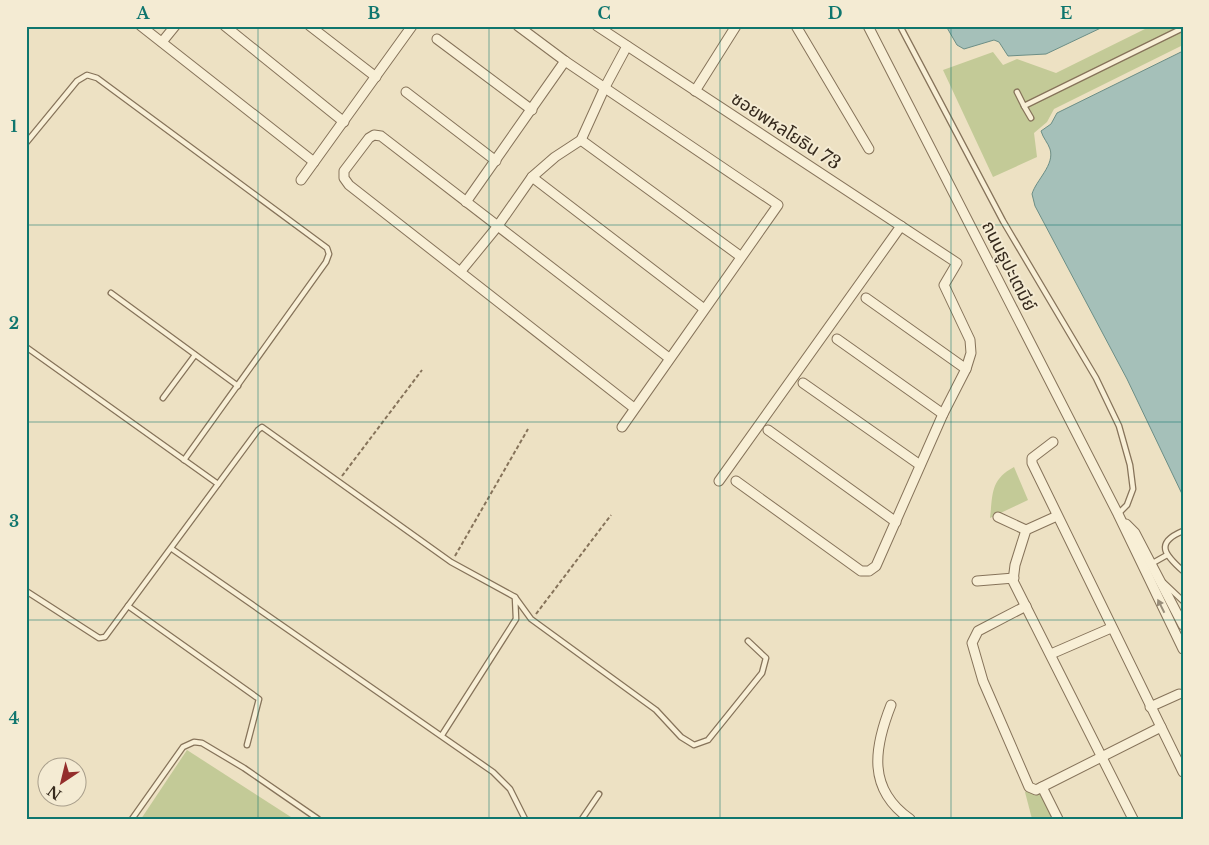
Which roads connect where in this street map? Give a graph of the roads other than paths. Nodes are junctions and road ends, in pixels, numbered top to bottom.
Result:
1 (141, 26) edge
2 (175, 26) edge
3 (225, 26) edge
4 (310, 26) edge
5 (412, 26) edge
6 (518, 26) edge
7 (597, 26) edge
8 (736, 26) edge
9 (796, 26) edge
10 (868, 26) edge
11 (900, 26) edge
12 (1183, 28) edge
13 (437, 39) dead end
14 (162, 42) junction
15 (627, 46) junction
16 (565, 61) junction
17 (376, 77) junction
18 (605, 87) junction
19 (695, 91) junction
20 (406, 92) dead end
21 (1017, 92) dead end
22 (1024, 106) junction
23 (532, 110) junction
24 (1031, 118) dead end
25 (344, 122) junction
26 (581, 140) junction
27 (26, 143) edge
28 (869, 148) dead end
29 (496, 161) junction
30 (314, 162) junction
31 (532, 176) junction
32 (301, 180) dead end
33 (466, 202) junction
34 (901, 226) junction
35 (497, 227) junction
36 (740, 256) junction
37 (461, 271) junction
38 (111, 293) dead end
39 (866, 298) dead end
40 (703, 308) junction
41 (837, 339) dead end
42 (26, 347) edge
43 (195, 355) junction
44 (669, 358) junction
45 (966, 369) junction
46 (803, 383) dead end
47 (238, 386) junction
48 (163, 398) dead end
49 (634, 408) junction
50 (943, 414) junction
51 (622, 427) dead end
52 (768, 430) dead end
53 (1052, 442) dead end
54 (184, 460) junction
55 (920, 466) junction
56 (719, 481) dead end
57 (736, 481) dead end
58 (218, 484) junction
59 (1057, 516) junction
60 (998, 517) dead end
61 (1120, 517) junction
62 (896, 522) junction
63 (1026, 530) junction
64 (1183, 531) edge
65 (172, 549) junction
66 (1166, 555) junction
67 (1150, 564) junction
68 (1183, 571) edge
69 (1156, 575) junction
70 (1014, 578) junction
71 (977, 581) dead end
72 (26, 592) edge
73 (515, 597) junction
74 (1183, 601) edge
75 (128, 606) junction
76 (1026, 606) junction
77 (1183, 625) edge
78 (1111, 628) junction
79 (748, 642) dead end
80 (1183, 649) edge
81 (1051, 654) junction
82 (1179, 694) dead end
83 (892, 705) dead end
84 (1150, 707) junction
85 (1161, 727) junction
86 (442, 736) junction
87 (248, 745) dead end
88 (1102, 756) junction
89 (1183, 772) edge
90 (1042, 787) junction
91 (599, 794) dead end
92 (132, 819) edge
93 (318, 819) edge
94 (526, 819) edge
95 (582, 819) edge
96 (910, 819) edge
97 (1058, 819) edge
98 (1133, 819) edge

1 - 14 street
2 - 14 street
3 - 25 street
4 - 17 street
5 - 17 street
6 - 16 street
7 - 15 street, ซอยพหลโยธิน 73
8 - 19 street
9 - 28 street
10 - 61 street, ถนนธูปะเตมีย์
11 - 61 lane
12 - 22 lane
13 - 23 street
14 - 30 street
15 - 18 street
15 - 19 street, ซอยพหลโยธิน 73
16 - 18 street
16 - 23 street
17 - 25 street
18 - 26 street
18 - 36 street
19 - 34 street, ซอยพหลโยธิน 73
20 - 29 street
21 - 22 lane
22 - 24 lane
23 - 29 street
25 - 30 street
26 - 31 street
26 - 36 street
27 - 47 lane
29 - 33 street
30 - 32 street
31 - 35 street
31 - 40 street
33 - 35 street
33 - 37 street
34 - 45 street, ซอยพหลโยธิน 73
34 - 56 street
35 - 37 street
35 - 44 street
36 - 40 street
37 - 49 street
38 - 43 lane
39 - 45 street
40 - 44 street
41 - 50 street
42 - 54 lane
43 - 47 lane
43 - 48 lane
44 - 49 street
45 - 50 street
46 - 55 street
47 - 54 lane
49 - 51 street
50 - 55 street
52 - 62 street
53 - 59 street
54 - 58 lane
55 - 62 street
57 - 62 street
58 - 65 lane
58 - 73 lane
59 - 63 street
59 - 78 street
60 - 63 street
61 - 67 street, ถนนธูปะเตมีย์
80 -> 61 street, ถนนธูปะเตมีย์
63 - 70 street
64 - 66 lane
65 - 75 lane
65 - 86 lane
66 - 67 lane
66 - 68 lane
67 - 69 street, ถนนธูปะเตมีย์
69 - 74 lane
69 - 77 street, ถนนธูปะเตมีย์
70 - 71 street
70 - 76 street
72 - 75 lane
73 - 79 lane
73 - 86 lane
75 - 87 lane
76 - 81 street
76 - 90 street
78 - 81 street
78 - 84 street
81 - 88 street
82 - 84 street
83 - 96 street
84 - 85 street
85 - 88 street
85 - 89 street
86 - 94 lane
88 - 90 street
88 - 98 street
90 - 97 street
91 - 95 lane
92 - 93 lane

